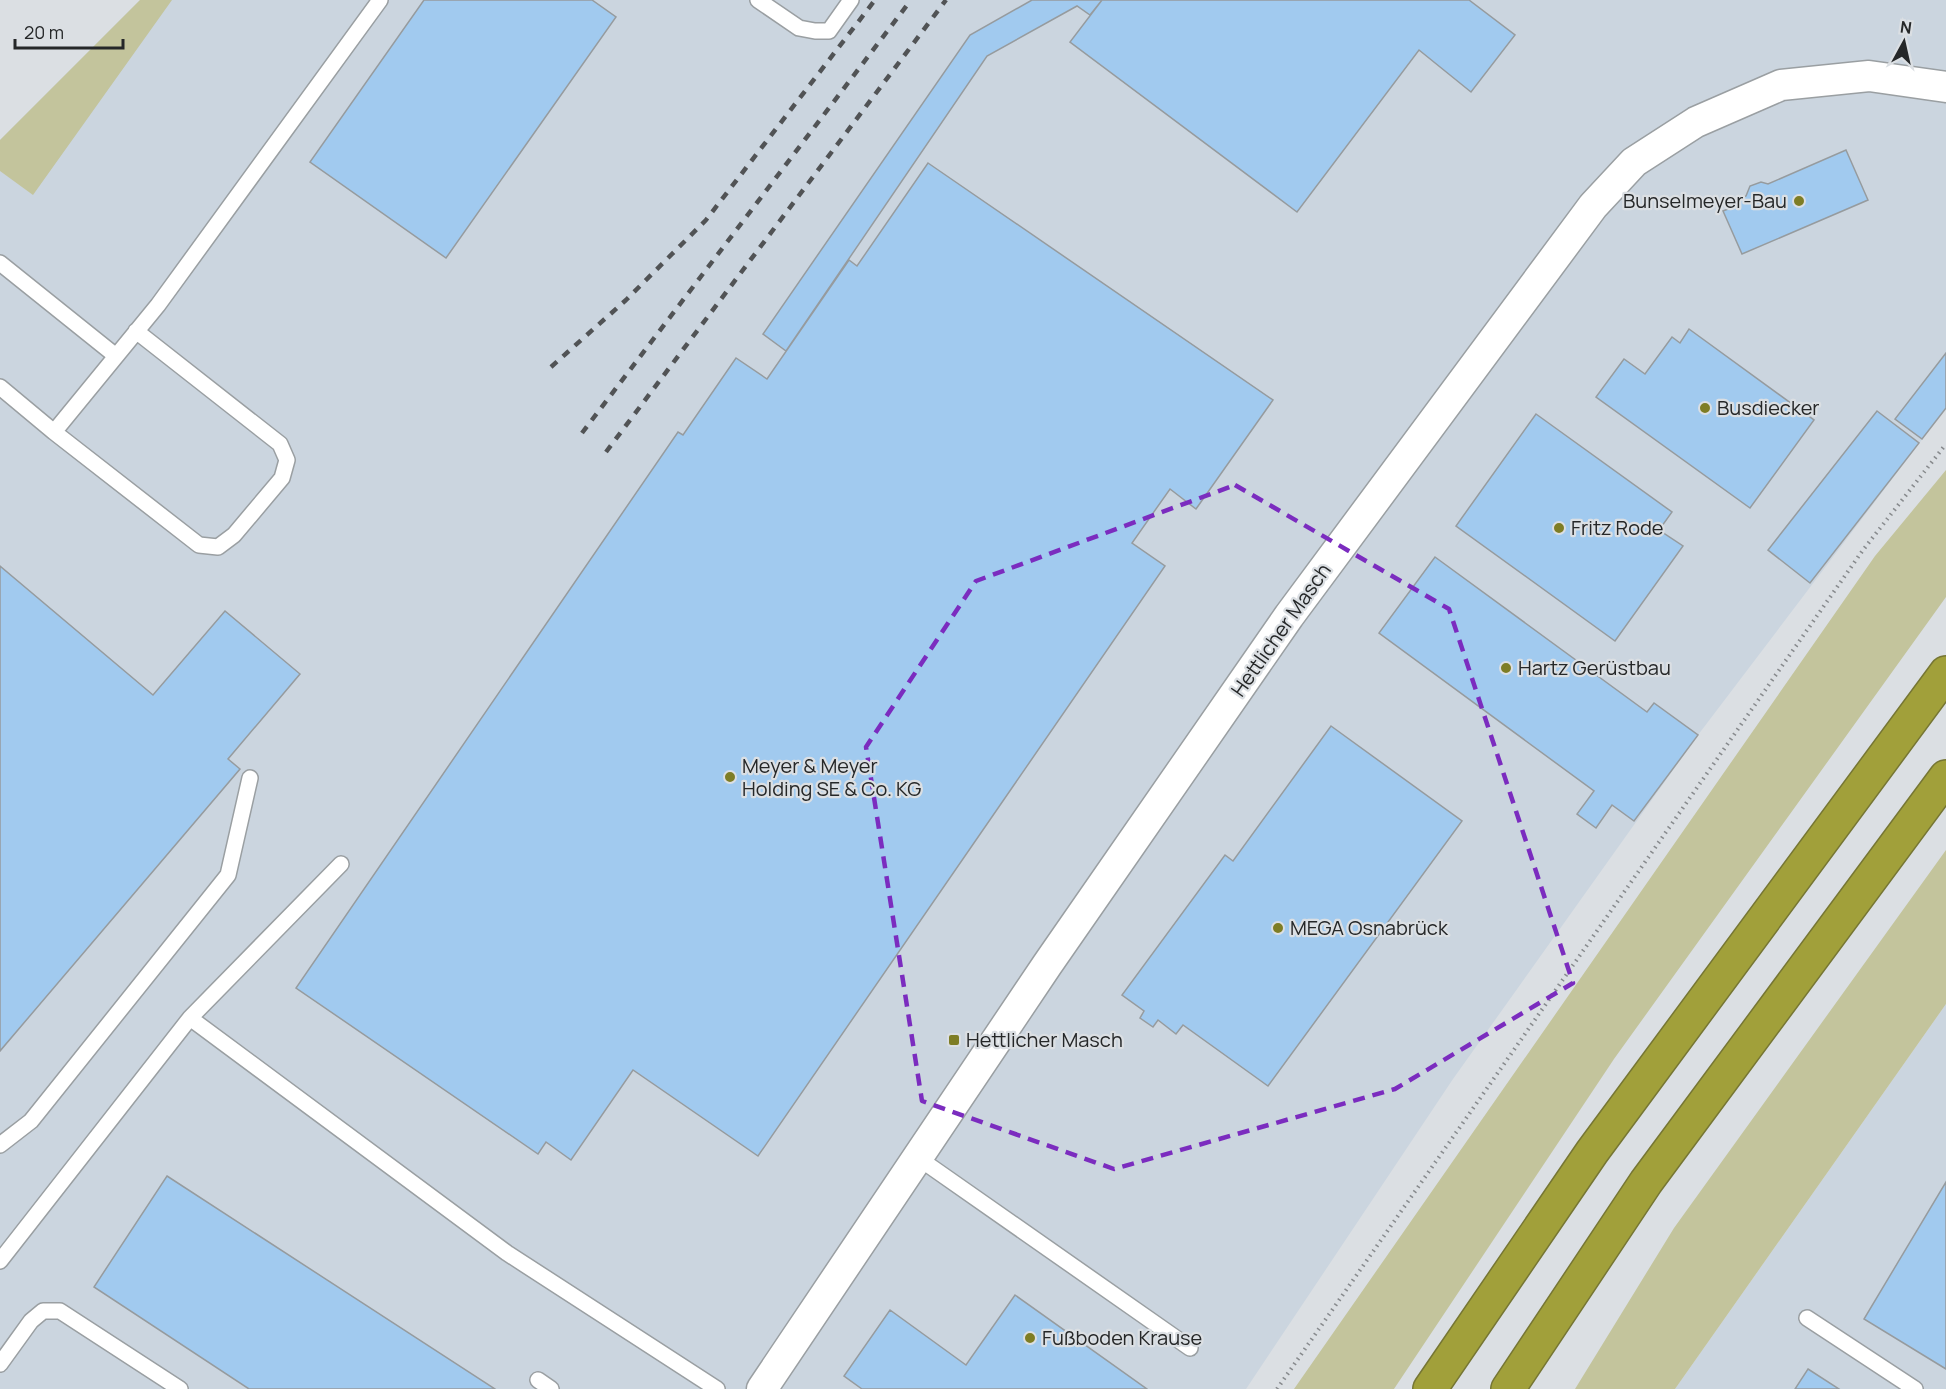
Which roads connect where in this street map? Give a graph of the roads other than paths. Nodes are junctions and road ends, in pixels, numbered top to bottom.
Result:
1 (380, 0) edge
2 (758, 0) edge
3 (851, 0) edge
4 (1946, 87) edge
5 (0, 263) edge
6 (136, 331) junction
7 (116, 356) junction
8 (0, 387) edge
9 (54, 432) junction
10 (1946, 673) edge
11 (1946, 777) edge
12 (250, 778) dead end
13 (341, 864) dead end
14 (190, 1018) junction
15 (0, 1145) edge
16 (917, 1157) junction
17 (0, 1261) edge
18 (1807, 1318) dead end
19 (1190, 1348) dead end
20 (0, 1364) edge
21 (180, 1389) edge
22 (717, 1389) edge
23 (762, 1389) edge
24 (1430, 1389) edge
25 (1508, 1389) edge
26 (1915, 1389) edge

1 - 6 lane
2 - 3 lane
4 - 16 street, Hettlicher Masch
5 - 7 lane
6 - 7 lane
6 - 9 lane
7 - 9 lane
8 - 9 lane
10 - 24 highway
11 - 25 highway
12 - 15 lane
13 - 14 lane
14 - 17 lane
14 - 22 lane
16 - 19 lane
16 - 23 street, Hettlicher Masch
18 - 26 lane
20 - 21 lane

